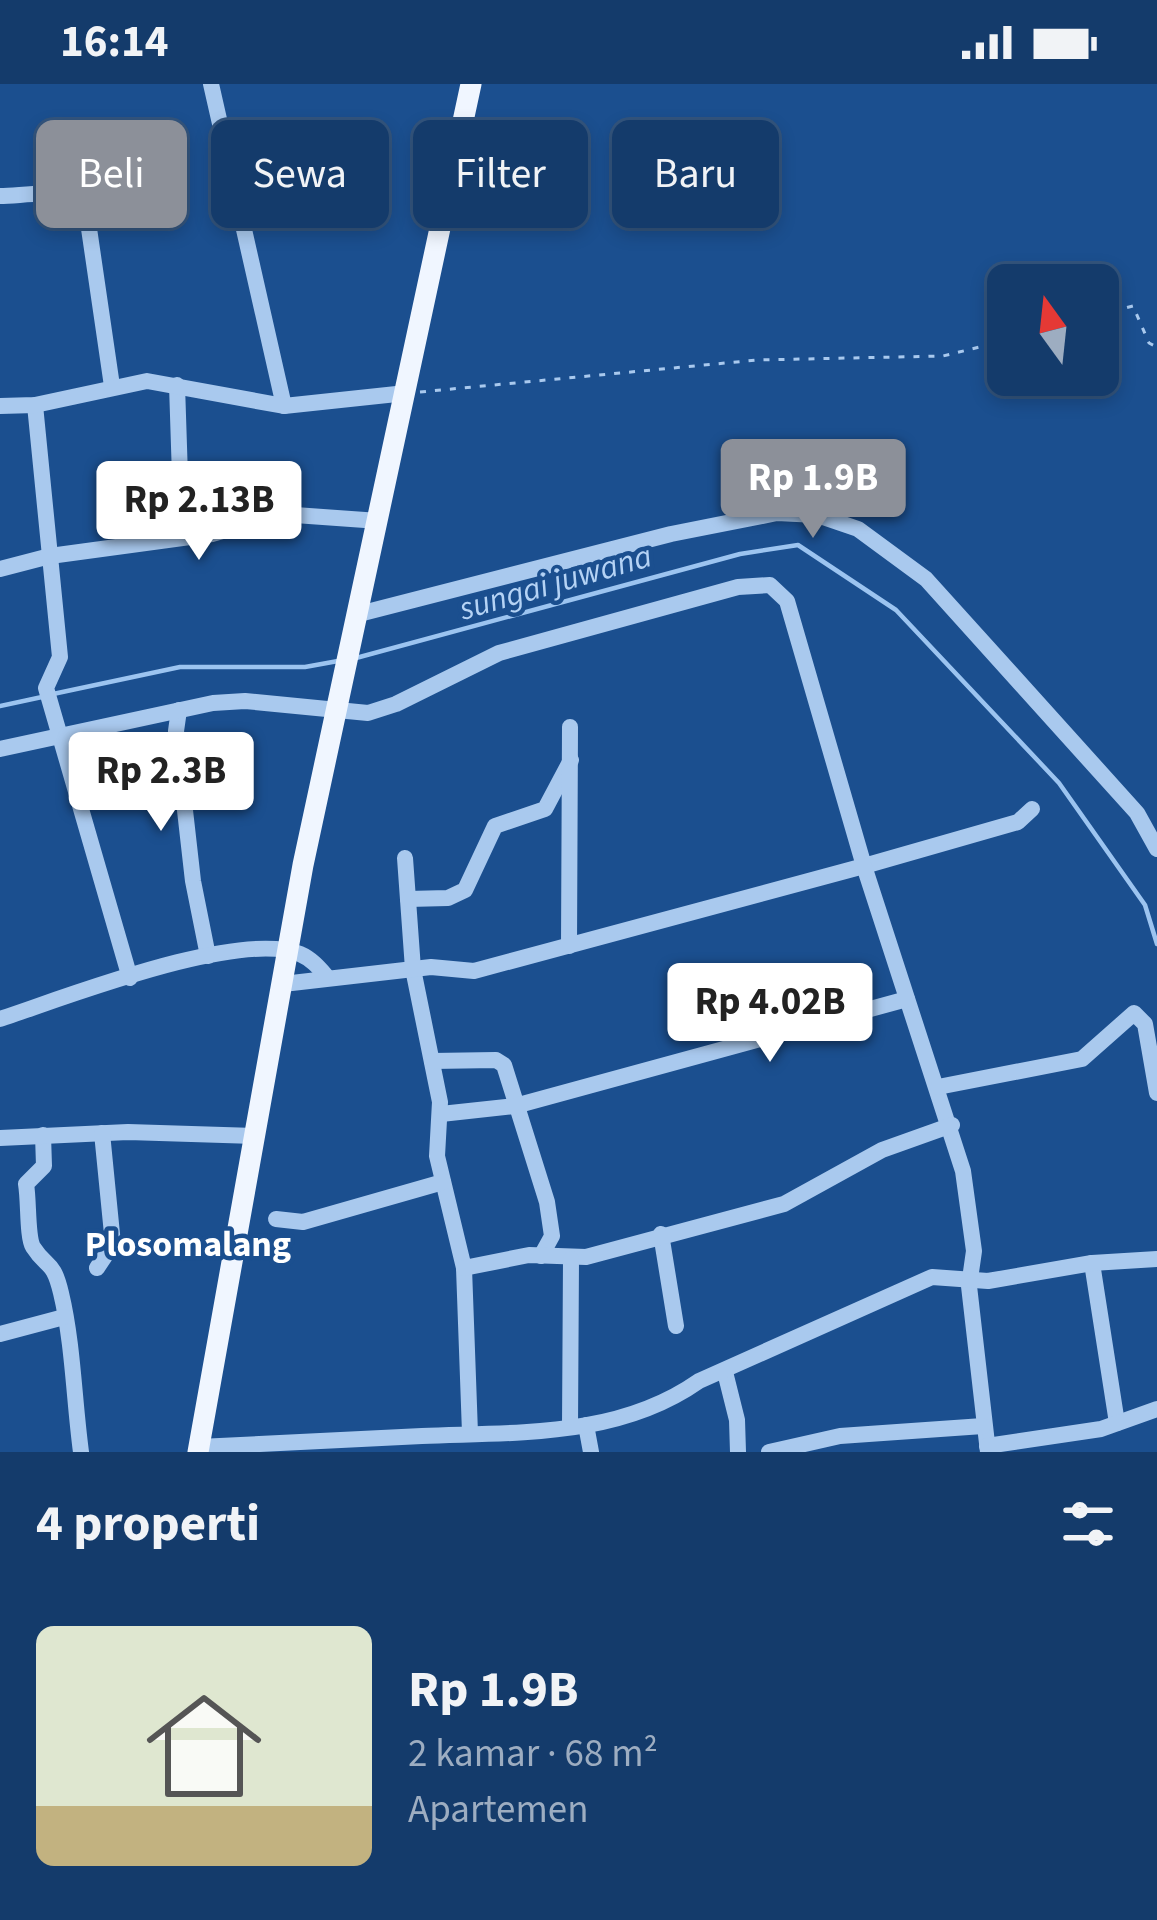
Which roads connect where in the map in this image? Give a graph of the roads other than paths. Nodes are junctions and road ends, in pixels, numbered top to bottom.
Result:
1 (211, 84) edge
2 (471, 84) edge
3 (0, 196) edge
4 (112, 386) junction
5 (177, 386) junction
6 (406, 393) junction
7 (35, 405) junction
8 (0, 406) edge
9 (284, 406) junction
10 (180, 477) dead end
11 (379, 521) junction
12 (50, 556) junction
13 (0, 569) edge
14 (359, 614) junction
15 (179, 710) junction
16 (337, 711) junction
17 (570, 728) dead end
18 (56, 729) junction
19 (0, 749) edge
20 (571, 760) junction
21 (1032, 809) dead end
22 (1157, 849) edge
23 (405, 858) dead end
24 (864, 866) junction
25 (408, 899) junction
26 (569, 946) junction
27 (288, 951) junction
28 (208, 956) junction
29 (413, 969) junction
30 (130, 978) junction
31 (328, 978) junction
32 (283, 984) junction
33 (907, 999) junction
34 (0, 1019) edge
35 (432, 1061) junction
36 (938, 1087) junction
37 (1157, 1094) edge
38 (515, 1106) junction
39 (441, 1114) junction
40 (952, 1125) junction
41 (101, 1133) junction
42 (43, 1135) junction
43 (255, 1136) junction
44 (0, 1138) edge
45 (443, 1182) junction
46 (276, 1219) dead end
47 (661, 1234) junction
48 (541, 1256) junction
49 (571, 1258) junction
50 (1157, 1258) edge
51 (1092, 1263) junction
52 (97, 1268) dead end
53 (464, 1268) junction
54 (970, 1279) junction
55 (64, 1317) junction
56 (676, 1326) dead end
57 (0, 1334) edge
58 (725, 1372) junction
59 (1157, 1409) edge
60 (1117, 1424) junction
61 (578, 1426) junction
62 (983, 1426) junction
63 (466, 1440) edge
64 (525, 1443) edge
65 (199, 1449) edge
66 (987, 1449) edge
67 (81, 1452) edge
68 (591, 1452) edge
69 (738, 1452) edge
70 (769, 1452) edge

1 - 9 street
2 - 6 main road
3 - 4 street
4 - 5 street
4 - 7 street
5 - 9 street
5 - 10 street
6 - 9 street
6 - 11 main road
7 - 8 street
7 - 12 street
11 - 12 street
11 - 14 main road
12 - 13 street
12 - 18 street
14 - 16 main road
14 - 22 street
15 - 16 street
15 - 18 street
15 - 28 street
16 - 24 street
16 - 27 main road
17 - 20 street
18 - 19 street
18 - 30 street
20 - 25 street
20 - 26 street
21 - 24 street
23 - 25 street
24 - 26 street
24 - 33 street
25 - 29 street
26 - 29 street
27 - 28 street
27 - 31 street
27 - 32 main road
28 - 30 street
29 - 31 street
29 - 35 street
30 - 34 street
31 - 32 street
32 - 43 main road
33 - 36 street
33 - 38 street
35 - 38 street
35 - 39 street
36 - 37 street
36 - 40 street
38 - 39 street
38 - 48 street
39 - 45 street
40 - 47 street
40 - 54 street
41 - 42 street
41 - 43 street
41 - 52 street
42 - 44 street
42 - 55 street
43 - 65 main road
45 - 46 street
45 - 53 street
47 - 49 street
47 - 56 street
48 - 49 street
48 - 53 street
49 - 61 street
50 - 51 street
51 - 54 street
51 - 60 street
53 - 63 street
54 - 58 street
54 - 62 street
55 - 57 street
55 - 67 street
58 - 61 street
58 - 69 street
59 - 60 street
60 - 66 street
61 - 64 street
61 - 68 street
62 - 66 street
62 - 70 street
63 - 64 street
63 - 65 street

